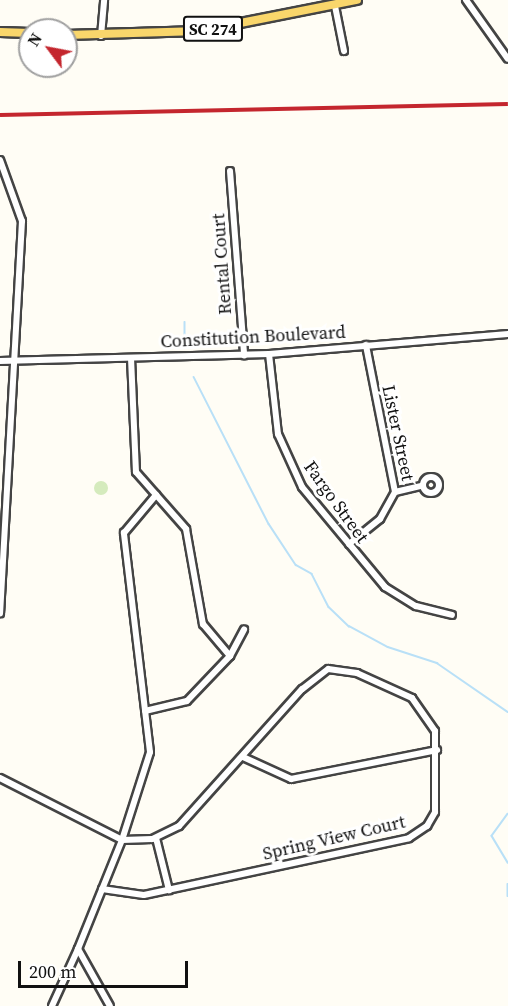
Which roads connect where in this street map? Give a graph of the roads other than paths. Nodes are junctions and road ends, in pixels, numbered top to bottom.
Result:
1 (104, 0) edge
2 (357, 0) edge
3 (466, 0) edge
4 (334, 6) junction
5 (0, 32) edge
6 (18, 33) edge
7 (78, 35) edge
8 (101, 36) junction
9 (344, 51) dead end
10 (508, 59) edge
11 (0, 160) edge
12 (230, 171) dead end
13 (508, 334) edge
14 (366, 345) junction
15 (269, 354) junction
16 (244, 355) junction
17 (130, 358) junction
18 (15, 360) junction
19 (0, 361) edge
20 (422, 486) dead end
21 (395, 492) junction
22 (156, 495) junction
23 (349, 544) junction
24 (0, 613) edge
25 (452, 615) dead end
26 (244, 630) dead end
27 (230, 656) junction
28 (145, 711) junction
29 (437, 750) junction
30 (243, 757) junction
31 (0, 778) edge
32 (156, 838) junction
33 (122, 840) junction
34 (102, 889) junction
35 (169, 890) junction
36 (78, 949) junction
37 (52, 1006) edge
38 (110, 1006) edge

1 - 8 street
2 - 4 main road, SC 274
3 - 10 street
4 - 8 main road, SC 274
4 - 9 street
5 - 6 main road
7 - 8 main road, SC 274
11 - 18 street
12 - 16 street, Rental Court
13 - 14 street, Constitution Boulevard
14 - 15 street, Constitution Boulevard
14 - 21 street, Lister Street
15 - 16 street, Constitution Boulevard
15 - 23 street, Fargo Street
16 - 17 street, Constitution Boulevard
17 - 18 street, Constitution Boulevard
17 - 22 street
18 - 19 street, Constitution Boulevard
18 - 24 street
20 - 21 street
21 - 23 street, Lister Street
22 - 27 street
22 - 28 street
23 - 25 street, Fargo Street
26 - 27 street
27 - 28 street
28 - 33 street
29 - 30 street
29 - 30 street, Spring View Court
29 - 35 street, Spring View Court
30 - 32 street, Spring View Court
31 - 33 street
32 - 33 street, Spring View Court
32 - 35 street
33 - 34 street
34 - 35 street, Spring View Court
34 - 36 street
36 - 37 street
36 - 38 street

